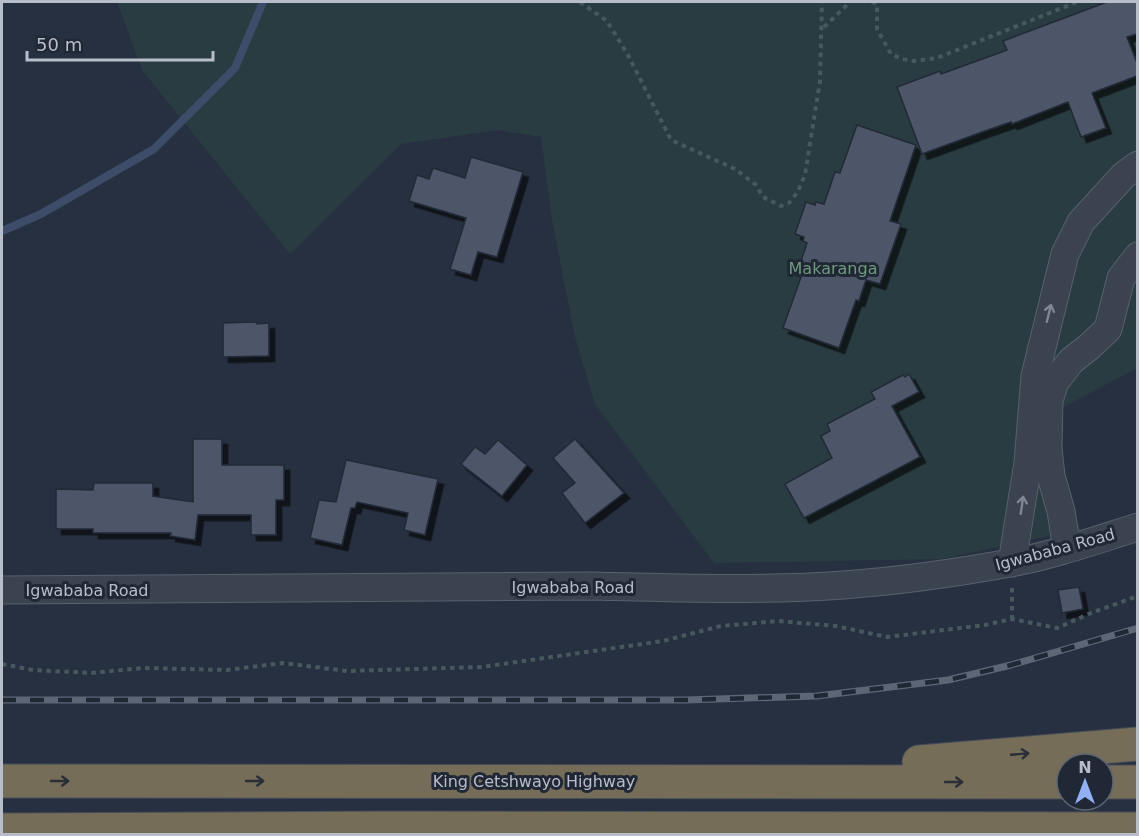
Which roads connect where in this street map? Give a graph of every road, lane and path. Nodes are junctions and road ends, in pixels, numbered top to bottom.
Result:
1 (580, 2) edge
2 (822, 2) edge
3 (850, 2) edge
4 (872, 2) edge
5 (1077, 2) edge
6 (823, 28) junction
7 (1137, 165) edge
8 (1137, 256) edge
9 (1041, 399) junction
10 (1137, 526) edge
11 (1067, 549) junction
12 (1012, 563) junction
13 (2, 590) edge
14 (1137, 596) edge
15 (2, 664) edge
16 (1137, 744) edge
17 (2, 781) edge
18 (669, 781) junction
19 (1055, 782) edge
20 (1115, 782) edge
21 (1137, 782) edge
22 (1137, 829) edge
23 (2, 830) edge
24 (68, 830) junction
25 (147, 834) edge

1 - 6 path
2 - 6 path
3 - 6 path
4 - 5 path
9 -> 7 street
8 - 9 street
9 - 11 street
12 -> 9 street
10 - 11 street, Igwababa Road
11 - 12 street, Igwababa Road
12 - 13 street, Igwababa Road
14 - 15 path
18 -> 16 highway
17 -> 18 highway, King Cetshwayo Highway
18 -> 19 highway, King Cetshwayo Highway
20 - 21 highway
22 - 24 highway
23 - 24 highway
24 - 25 highway

